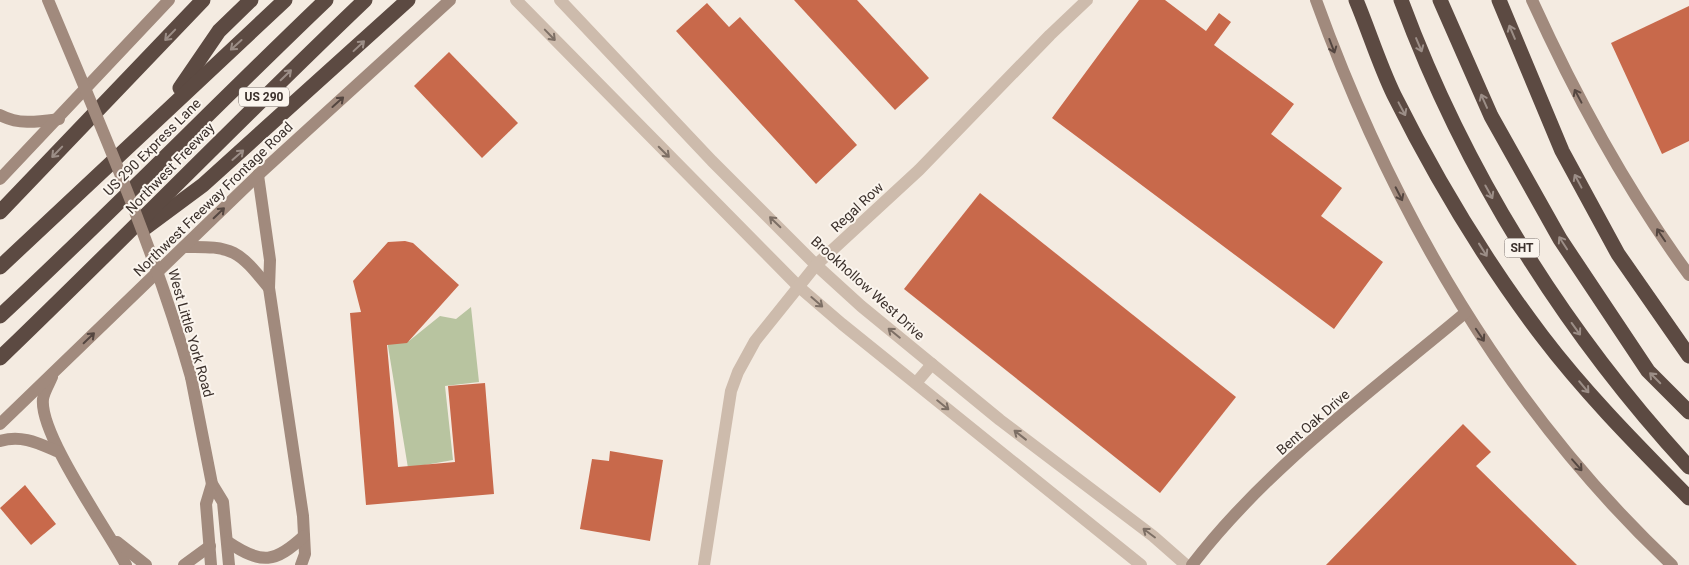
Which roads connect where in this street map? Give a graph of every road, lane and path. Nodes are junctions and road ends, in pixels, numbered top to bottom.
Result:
1 (48, 0) edge
2 (169, 0) edge
3 (203, 0) edge
4 (251, 0) edge
5 (285, 0) edge
6 (326, 0) edge
7 (365, 0) edge
8 (408, 0) edge
9 (450, 0) edge
10 (516, 0) edge
11 (560, 0) edge
12 (1087, 0) edge
13 (1316, 0) edge
14 (1356, 0) edge
15 (1401, 0) edge
16 (1440, 0) edge
17 (1499, 0) edge
18 (1532, 0) edge
19 (165, 110) junction
20 (0, 115) edge
21 (58, 119) junction
22 (258, 175) junction
23 (0, 179) edge
24 (0, 212) edge
25 (184, 247) junction
26 (111, 252) junction
27 (816, 265) junction
28 (0, 267) edge
29 (1689, 275) edge
30 (799, 286) junction
31 (269, 288) junction
32 (1465, 313) junction
33 (0, 316) edge
34 (1689, 356) edge
35 (0, 358) edge
36 (932, 364) junction
37 (54, 372) junction
38 (916, 383) junction
39 (1689, 412) edge
40 (0, 424) edge
41 (0, 441) edge
42 (59, 452) junction
43 (1689, 467) edge
44 (212, 484) junction
45 (1689, 498) edge
46 (304, 536) junction
47 (112, 538) junction
48 (228, 542) junction
49 (210, 546) junction
50 (126, 565) edge
51 (146, 565) edge
52 (184, 565) edge
53 (211, 565) edge
54 (229, 565) edge
55 (302, 565) edge
56 (704, 565) edge
57 (1141, 565) edge
58 (1186, 565) edge
59 (1192, 565) edge
60 (1672, 565) edge

1 - 44 main road, West Little York Road, bridge
2 - 21 main road
3 -> 24 highway
4 - 19 highway
5 -> 19 highway
6 - 33 highway, US 290 Express Lane
26 -> 7 highway, Northwest Freeway / US 290
26 -> 8 highway
22 -> 9 main road, Northwest Freeway Frontage Road
10 -> 30 street
27 -> 11 street, Brookhollow West Drive
12 - 27 street, Regal Row
13 -> 32 main road
14 -> 45 highway
15 -> 43 highway, SHT
39 -> 16 highway, SHT
34 -> 17 highway
29 -> 18 main road
19 - 28 highway
20 - 21 main road
21 - 23 main road
25 -> 22 main road, Northwest Freeway Frontage Road
22 - 31 main road
25 - 31 main road
37 -> 25 main road, Northwest Freeway Frontage Road
26 - 35 highway, Northwest Freeway / US 290
27 - 30 street, Regal Row
36 -> 27 street, Brookhollow West Drive
30 -> 38 street
30 - 56 street, Regal Row
31 - 46 main road
32 - 59 main road, Bent Oak Drive
32 -> 60 main road
36 - 38 street
58 -> 36 street, Brookhollow West Drive
37 - 40 main road, Northwest Freeway Frontage Road
37 - 42 main road
38 -> 57 street
41 - 42 main road
42 - 47 main road
44 - 48 main road, West Little York Road
44 - 49 main road, West Little York Road
46 - 48 main road
46 - 55 main road
47 - 50 main road
47 - 51 main road
48 - 54 main road, West Little York Road
49 - 52 main road
49 - 53 main road, West Little York Road

